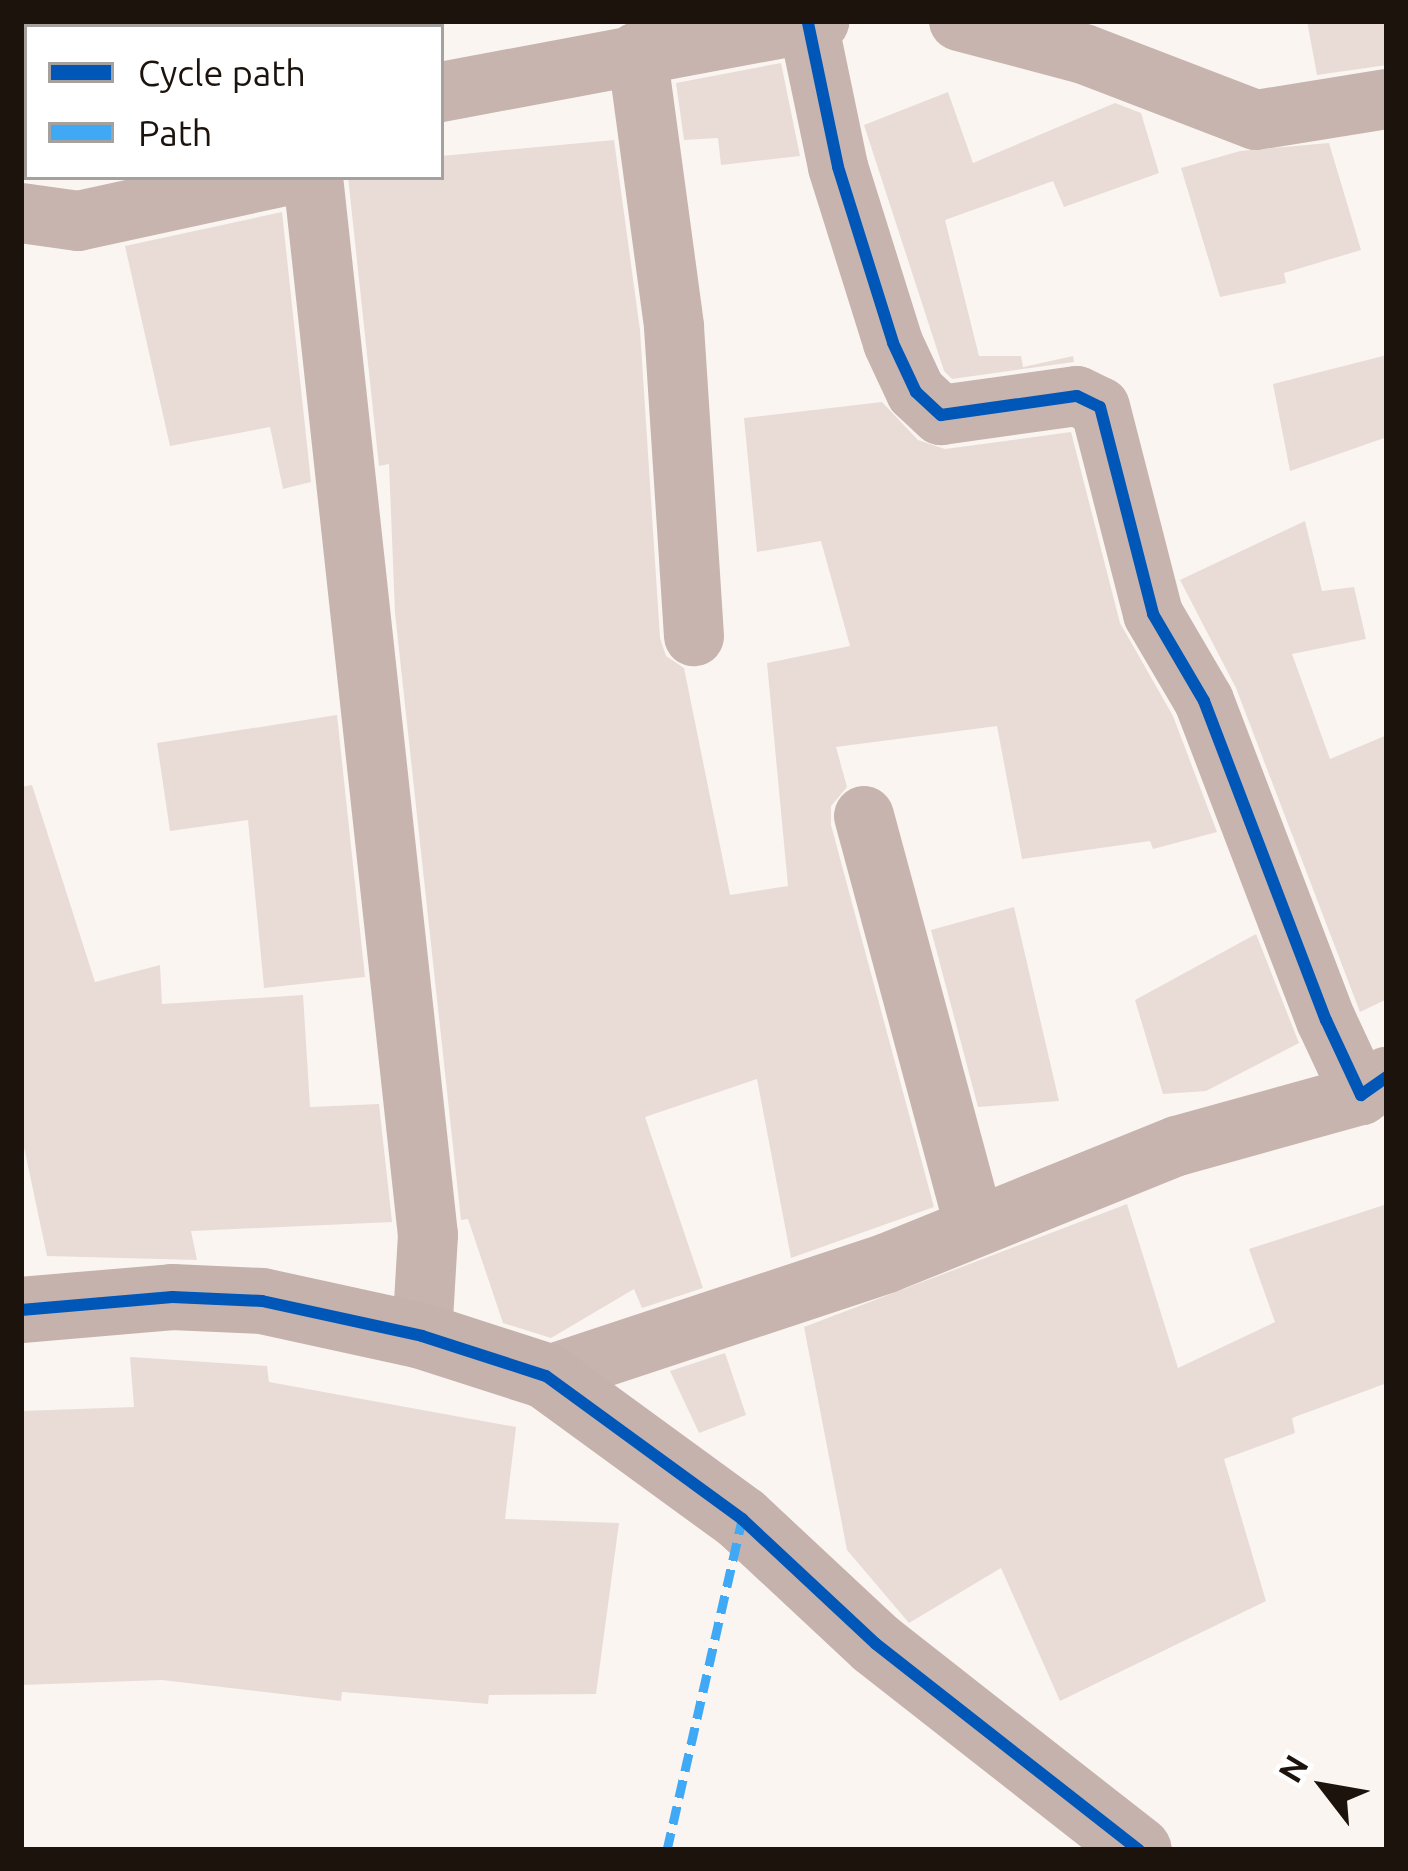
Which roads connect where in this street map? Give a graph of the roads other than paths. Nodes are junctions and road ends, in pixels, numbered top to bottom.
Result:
1 (959, 21) edge
2 (813, 22) edge
3 (637, 52) junction
4 (444, 91) edge
5 (1387, 99) edge
6 (264, 180) edge
7 (313, 180) edge
8 (21, 213) edge
9 (694, 637) dead end
10 (864, 816) dead end
11 (1374, 1086) edge
12 (974, 1224) junction
13 (24, 1300) edge
14 (422, 1336) junction
15 (547, 1376) junction
16 (1138, 1850) edge

1 - 5 street
2 - 3 street
2 - 11 street
3 - 4 street
3 - 9 street
6 - 8 street
7 - 14 street
10 - 12 street
11 - 12 street
12 - 15 street
13 - 14 street
14 - 15 street
15 - 16 street

